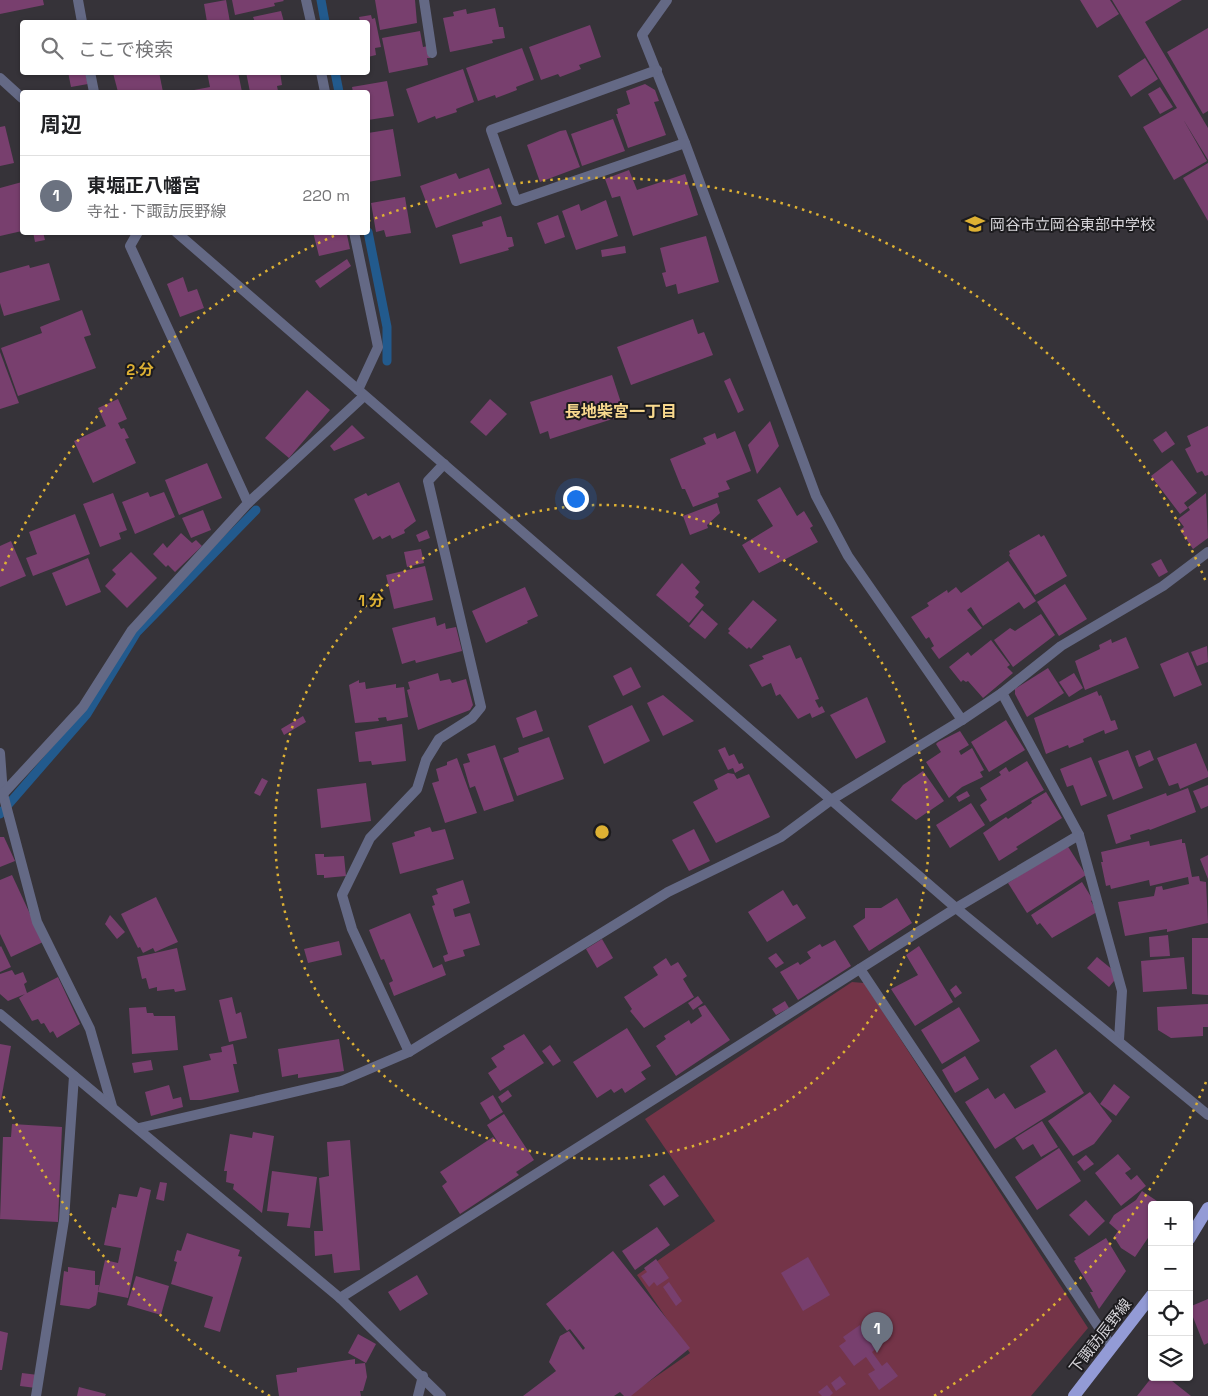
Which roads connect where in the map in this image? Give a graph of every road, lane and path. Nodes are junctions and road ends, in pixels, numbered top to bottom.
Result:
1 (78, 0) edge
2 (306, 0) edge
3 (424, 0) edge
4 (667, 0) edge
5 (82, 20) edge
6 (311, 20) edge
7 (432, 53) dead end
8 (657, 70) junction
9 (91, 75) edge
10 (322, 75) edge
11 (0, 78) edge
12 (94, 90) edge
13 (325, 90) edge
14 (20, 96) edge
15 (685, 143) junction
16 (136, 235) edge
17 (179, 235) edge
18 (355, 235) edge
19 (361, 393) junction
20 (444, 464) junction
21 (248, 503) junction
22 (1208, 552) edge
23 (1002, 693) junction
24 (962, 720) junction
25 (0, 753) edge
26 (2, 796) edge
27 (831, 800) junction
28 (1079, 835) junction
29 (956, 908) junction
30 (860, 969) junction
31 (0, 1014) edge
32 (1119, 1040) junction
33 (409, 1052) junction
34 (74, 1076) junction
35 (112, 1106) junction
36 (1208, 1115) edge
37 (139, 1128) junction
38 (1208, 1208) edge
39 (1193, 1232) edge
40 (340, 1298) junction
41 (1148, 1300) edge
42 (1112, 1347) junction
43 (423, 1376) junction
44 (36, 1396) edge
45 (418, 1396) edge
46 (441, 1396) edge
47 (1074, 1396) edge

1 - 5 street
2 - 6 street
3 - 7 street
4 - 8 street
8 - 15 street
8 - 15 street
9 - 12 street
10 - 13 street
11 - 14 street
15 - 24 street
16 - 21 street
17 - 19 street
18 - 19 street
19 - 20 street
19 - 21 street
20 - 27 street
20 - 33 street
21 - 26 street
22 - 23 street
23 - 24 street
23 - 28 street
24 - 27 street
25 - 26 street
26 - 35 street
27 - 29 street
27 - 33 street
28 - 29 street
28 - 32 street
29 - 30 street
29 - 32 street
30 - 40 street
30 - 42 street
31 - 34 street
32 - 36 street
33 - 37 street
34 - 35 street
34 - 44 street
35 - 37 street
37 - 40 street
38 - 39 main road
40 - 43 street
41 - 42 main road, 下諏訪辰野線
42 - 47 main road, 下諏訪辰野線
43 - 45 street
43 - 46 street

